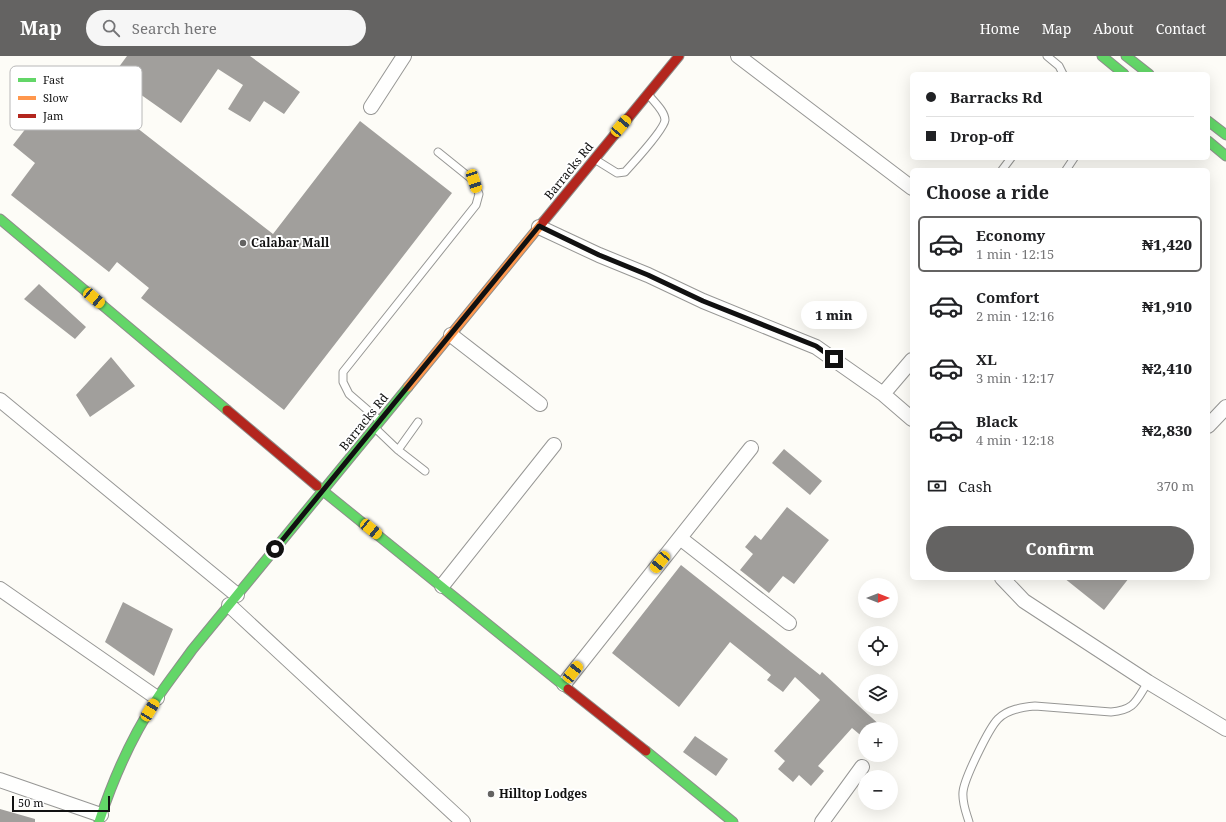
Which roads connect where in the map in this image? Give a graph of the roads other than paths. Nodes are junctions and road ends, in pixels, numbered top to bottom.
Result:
1 (404, 56) edge
2 (679, 56) edge
3 (738, 56) edge
4 (1047, 56) edge
5 (1102, 56) edge
6 (1126, 56) edge
7 (1062, 72) edge
8 (1122, 72) edge
9 (1146, 72) edge
10 (647, 94) junction
11 (371, 107) dead end
12 (1210, 123) edge
13 (1226, 135) edge
14 (1210, 143) edge
15 (438, 152) dead end
16 (1226, 156) edge
17 (594, 158) junction
18 (910, 186) edge
19 (0, 218) edge
20 (539, 226) junction
21 (450, 335) junction
22 (910, 362) edge
23 (883, 394) junction
24 (0, 400) edge
25 (540, 404) dead end
26 (1226, 407) edge
27 (910, 417) edge
28 (418, 422) dead end
29 (378, 424) junction
30 (1210, 424) edge
31 (554, 445) dead end
32 (751, 448) dead end
33 (398, 450) junction
34 (425, 471) dead end
35 (324, 491) junction
36 (680, 538) junction
37 (1004, 580) edge
38 (442, 586) junction
39 (0, 589) edge
40 (233, 600) junction
41 (789, 623) dead end
42 (1148, 682) junction
43 (564, 684) junction
44 (157, 698) junction
45 (1226, 729) edge
46 (862, 767) dead end
47 (0, 780) edge
48 (100, 818) edge
49 (463, 822) edge
50 (733, 822) edge
51 (822, 822) edge
52 (969, 822) edge

1 - 11 street
2 - 10 street, Barracks Rd
3 - 18 street
4 - 7 lane
5 - 8 street
6 - 9 street
10 - 17 street, Barracks Rd
10 - 17 lane
12 - 13 street
14 - 16 street
15 - 29 lane
17 - 20 street, Barracks Rd
19 - 35 street
20 - 21 street, Barracks Rd
20 - 23 street
21 - 25 street
21 - 29 street, Barracks Rd
22 - 23 street
23 - 27 street
24 - 40 street
26 - 30 street
28 - 33 lane
29 - 33 lane
29 - 35 street, Barracks Rd
31 - 38 street
32 - 36 street
33 - 34 lane
35 - 38 street
35 - 40 street, Barracks Rd
36 - 41 street
36 - 43 street
37 - 42 street
38 - 43 street
39 - 44 street
40 - 44 street, Barracks Rd
40 - 49 street
42 - 45 street
42 - 52 lane
43 - 50 street
44 - 48 street, Barracks Rd
46 - 51 street
47 - 48 street

